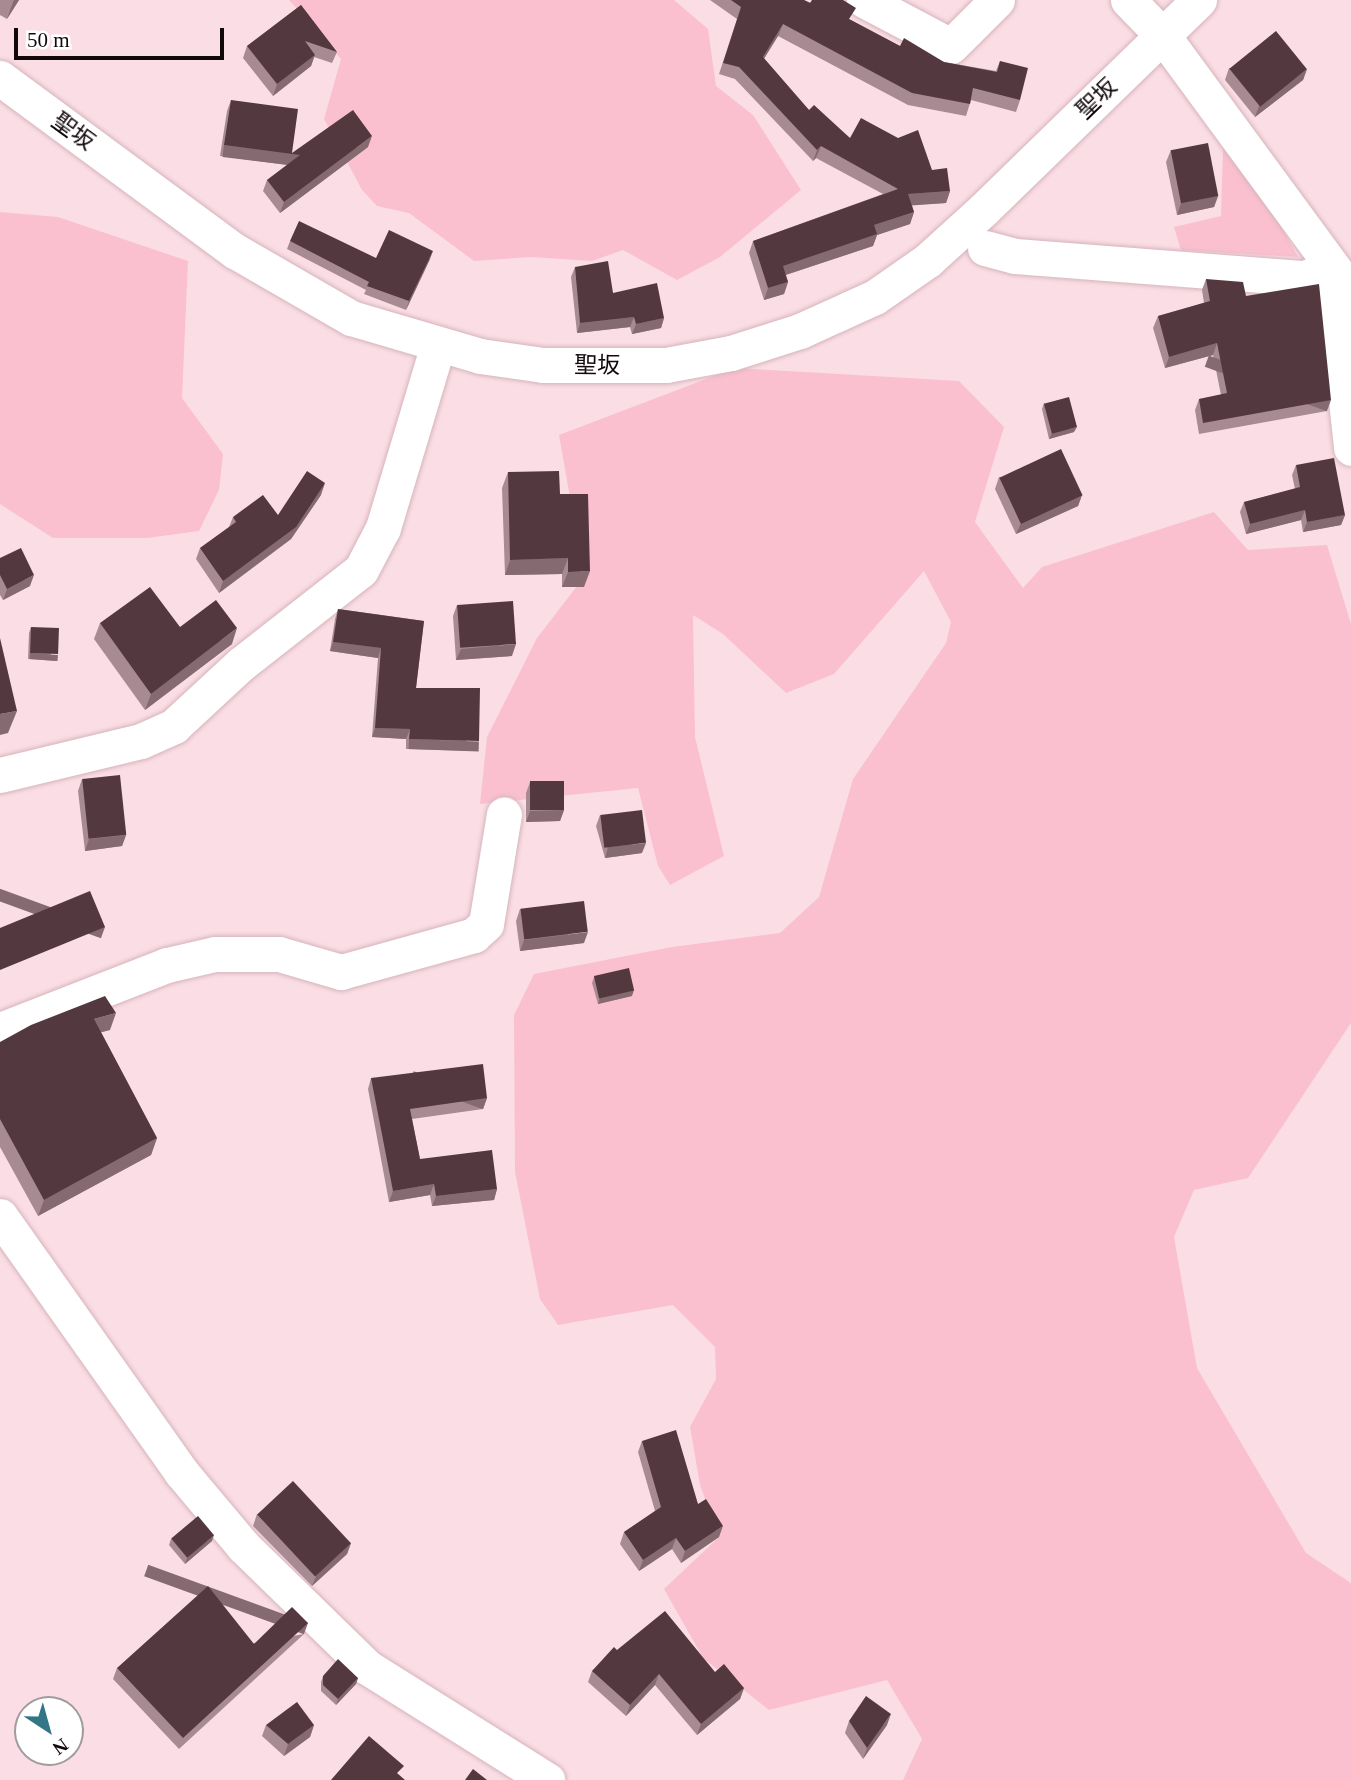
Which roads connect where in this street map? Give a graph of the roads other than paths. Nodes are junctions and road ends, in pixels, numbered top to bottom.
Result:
1 (864, 0) edge
2 (997, 0) edge
3 (1128, 0) edge
4 (1199, 0) edge
5 (1163, 36) junction
6 (0, 78) edge
7 (1000, 252) dead end
8 (1341, 279) edge
9 (438, 345) junction
10 (1351, 449) edge
11 (0, 775) edge
12 (504, 814) dead end
13 (0, 1030) edge
14 (0, 1216) edge
15 (547, 1780) edge

1 - 2 street
3 - 5 street
4 - 5 street, 聖坂
5 - 8 street
5 - 9 street, 聖坂
6 - 9 street, 聖坂
7 - 8 street
8 - 10 street
9 - 11 street
12 - 13 street
14 - 15 street

